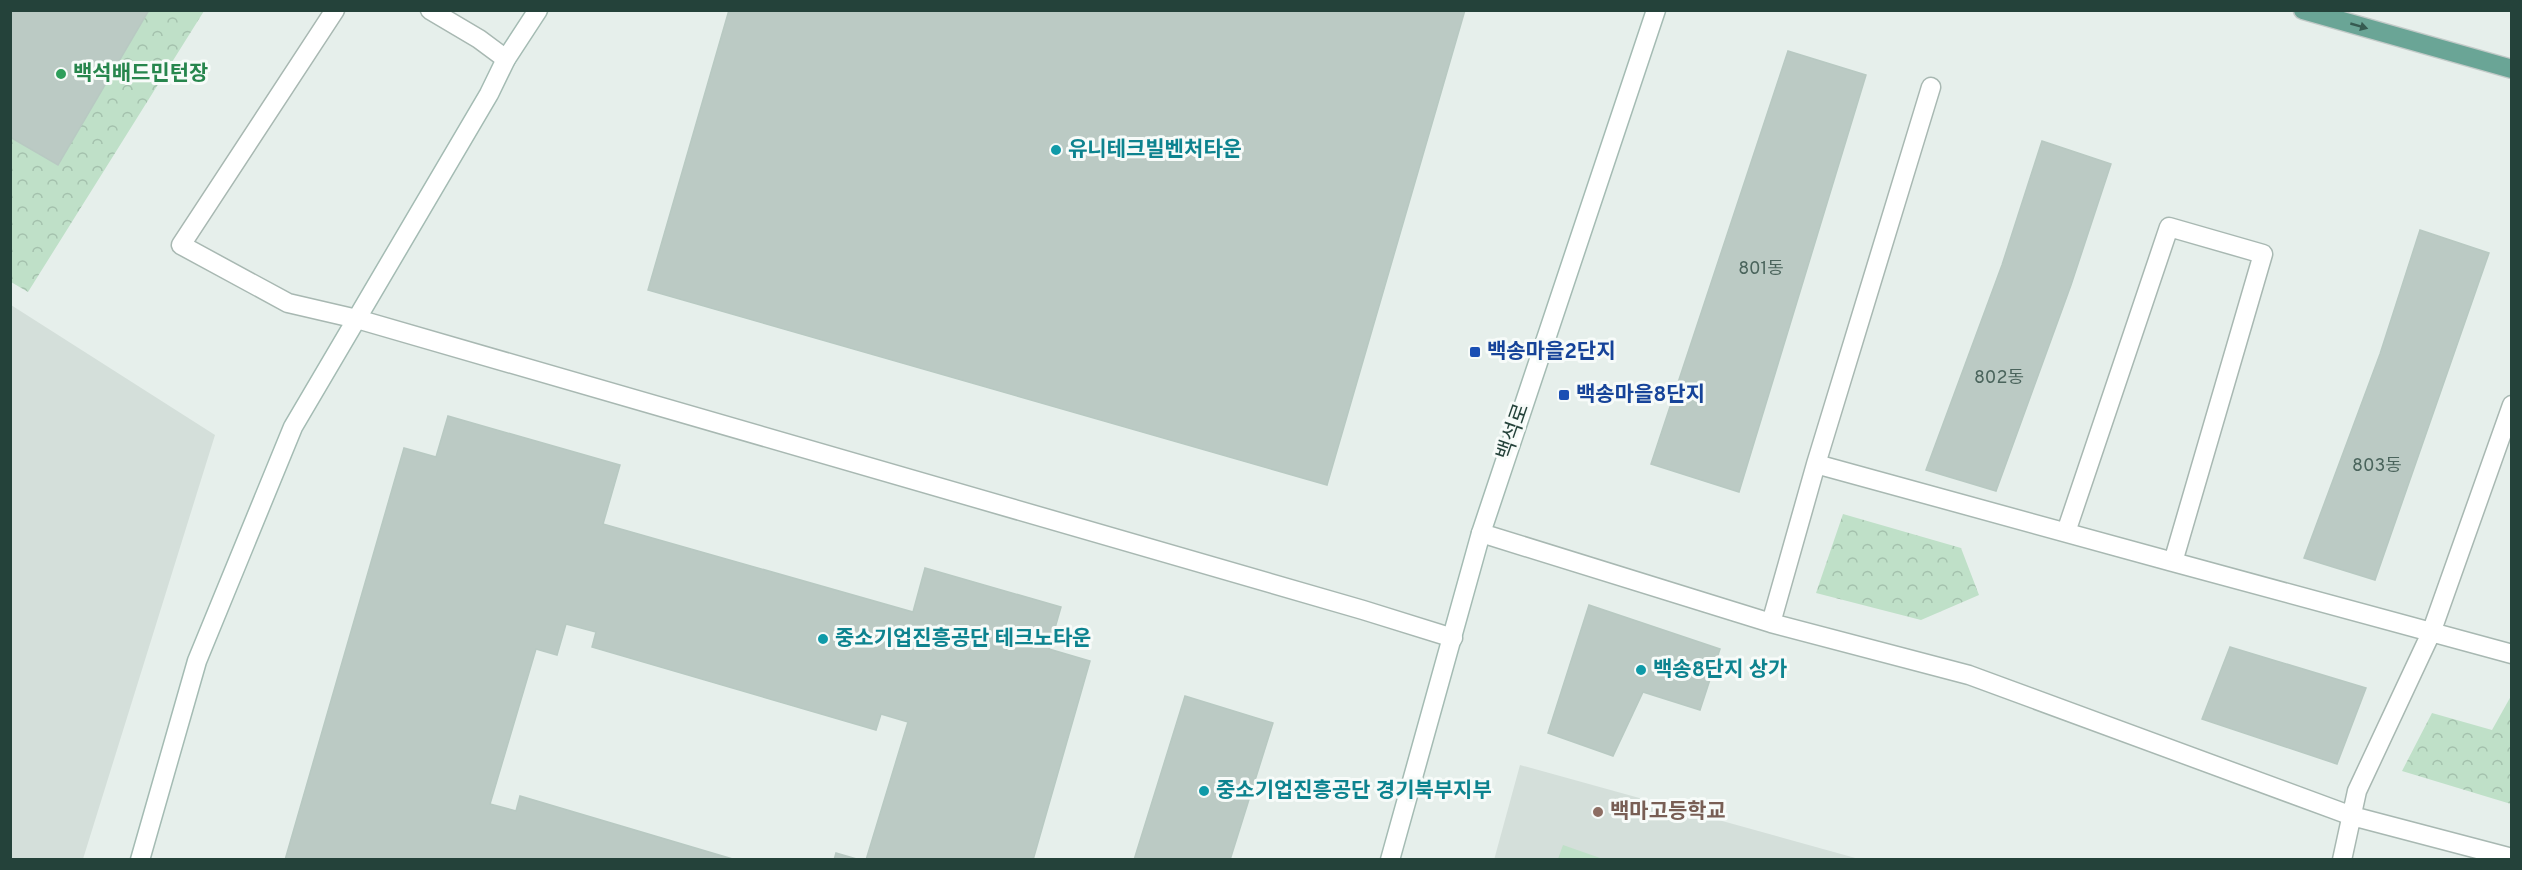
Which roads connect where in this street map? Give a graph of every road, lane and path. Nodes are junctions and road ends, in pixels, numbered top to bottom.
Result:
1 (335, 10) edge
2 (430, 10) edge
3 (538, 10) edge
4 (1656, 10) edge
5 (2303, 10) edge
6 (506, 59) junction
7 (2511, 69) edge
8 (1931, 87) dead end
9 (357, 319) junction
10 (2511, 405) edge
11 (1815, 464) junction
12 (2066, 532) junction
13 (1481, 533) junction
14 (2173, 562) junction
15 (1771, 622) junction
16 (2431, 633) junction
17 (1453, 638) junction
18 (2511, 654) edge
19 (2352, 816) junction
20 (2511, 858) edge
21 (140, 860) edge
22 (1390, 860) edge
23 (2342, 860) edge

1 - 9 street
2 - 6 street
3 - 6 street
4 - 13 street, 백석로
5 -> 7 main road
6 - 9 street
8 - 11 street
9 - 17 street
9 - 21 street
10 - 16 street
11 - 12 street
11 - 15 street
12 - 14 street
12 - 14 street
13 - 15 street
13 - 17 street, 백석로
14 - 16 street
15 - 19 street
16 - 18 street
16 - 19 street
17 - 22 street, 백석로
19 - 20 street
19 - 23 street

